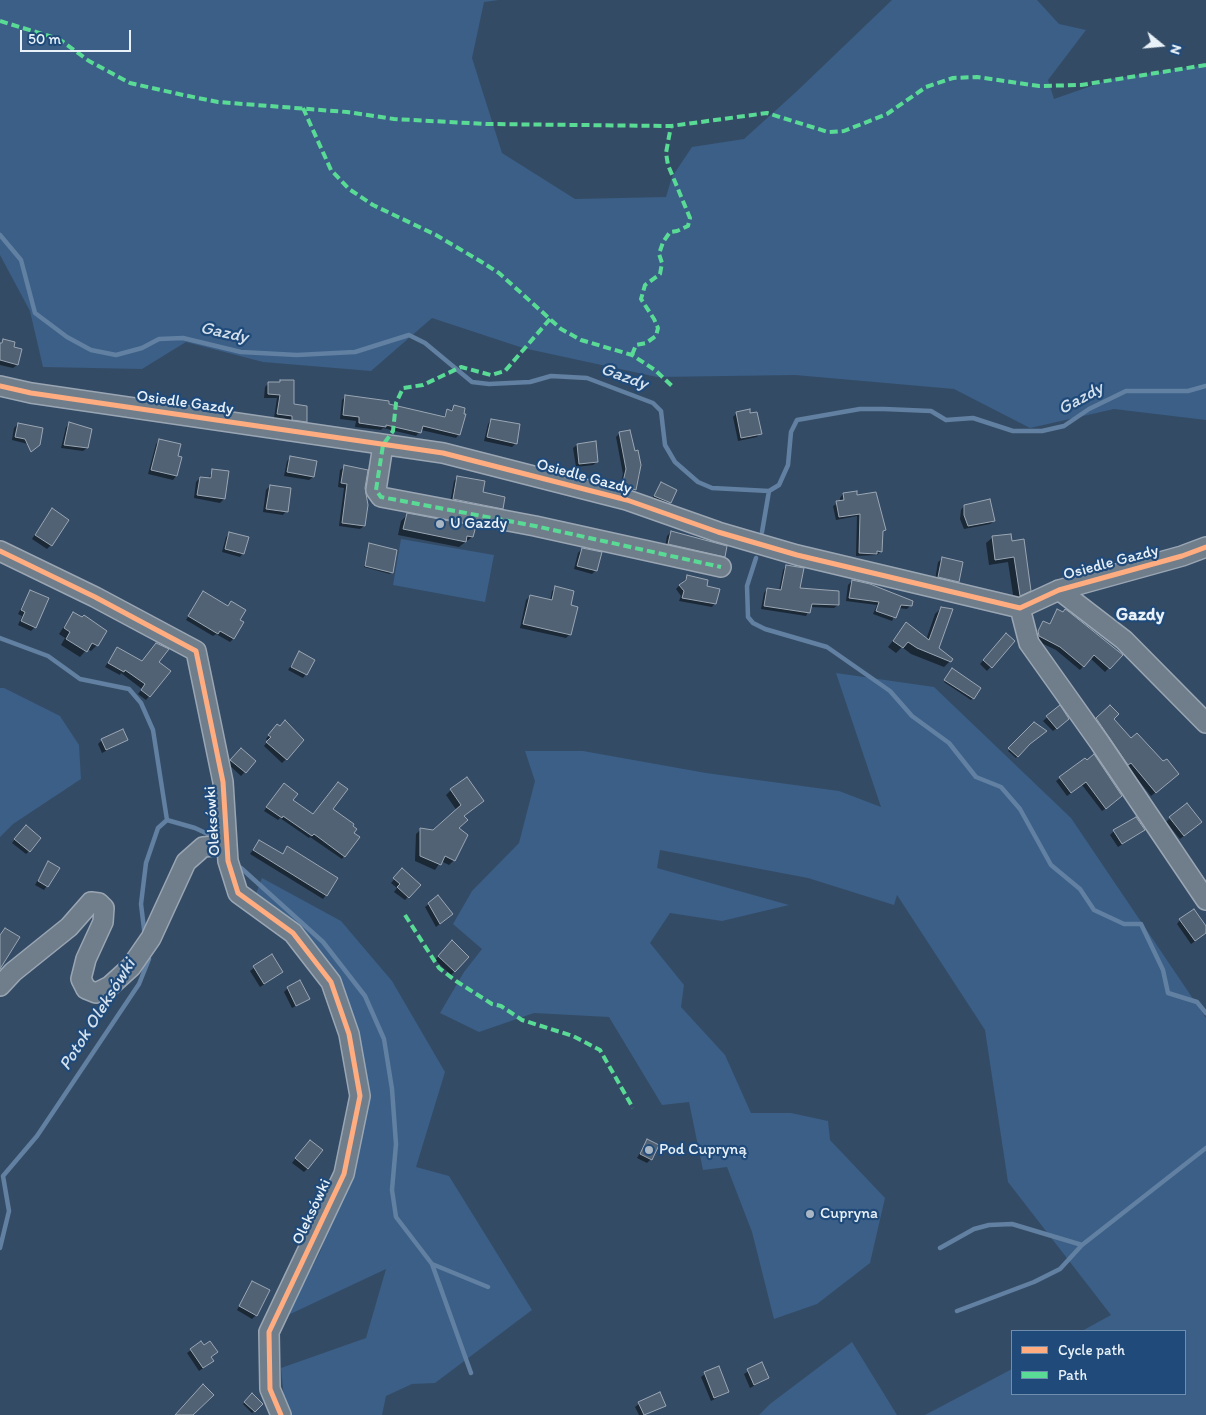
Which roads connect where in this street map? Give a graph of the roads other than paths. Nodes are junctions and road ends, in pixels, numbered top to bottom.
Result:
1 (0, 386) edge
2 (383, 445) junction
3 (1206, 547) edge
4 (0, 551) edge
5 (721, 567) dead end
6 (1059, 590) junction
7 (1020, 608) junction
8 (1206, 723) edge
9 (227, 845) junction
10 (1206, 900) edge
11 (0, 986) edge
12 (281, 1415) edge

1 - 2 street, Osiedle Gazdy
2 - 5 street
2 - 7 street, Osiedle Gazdy
3 - 6 street, Osiedle Gazdy
4 - 9 street, Oleksówki
6 - 7 street, Osiedle Gazdy
6 - 8 street
7 - 10 street
9 - 11 street
9 - 12 street, Oleksówki

